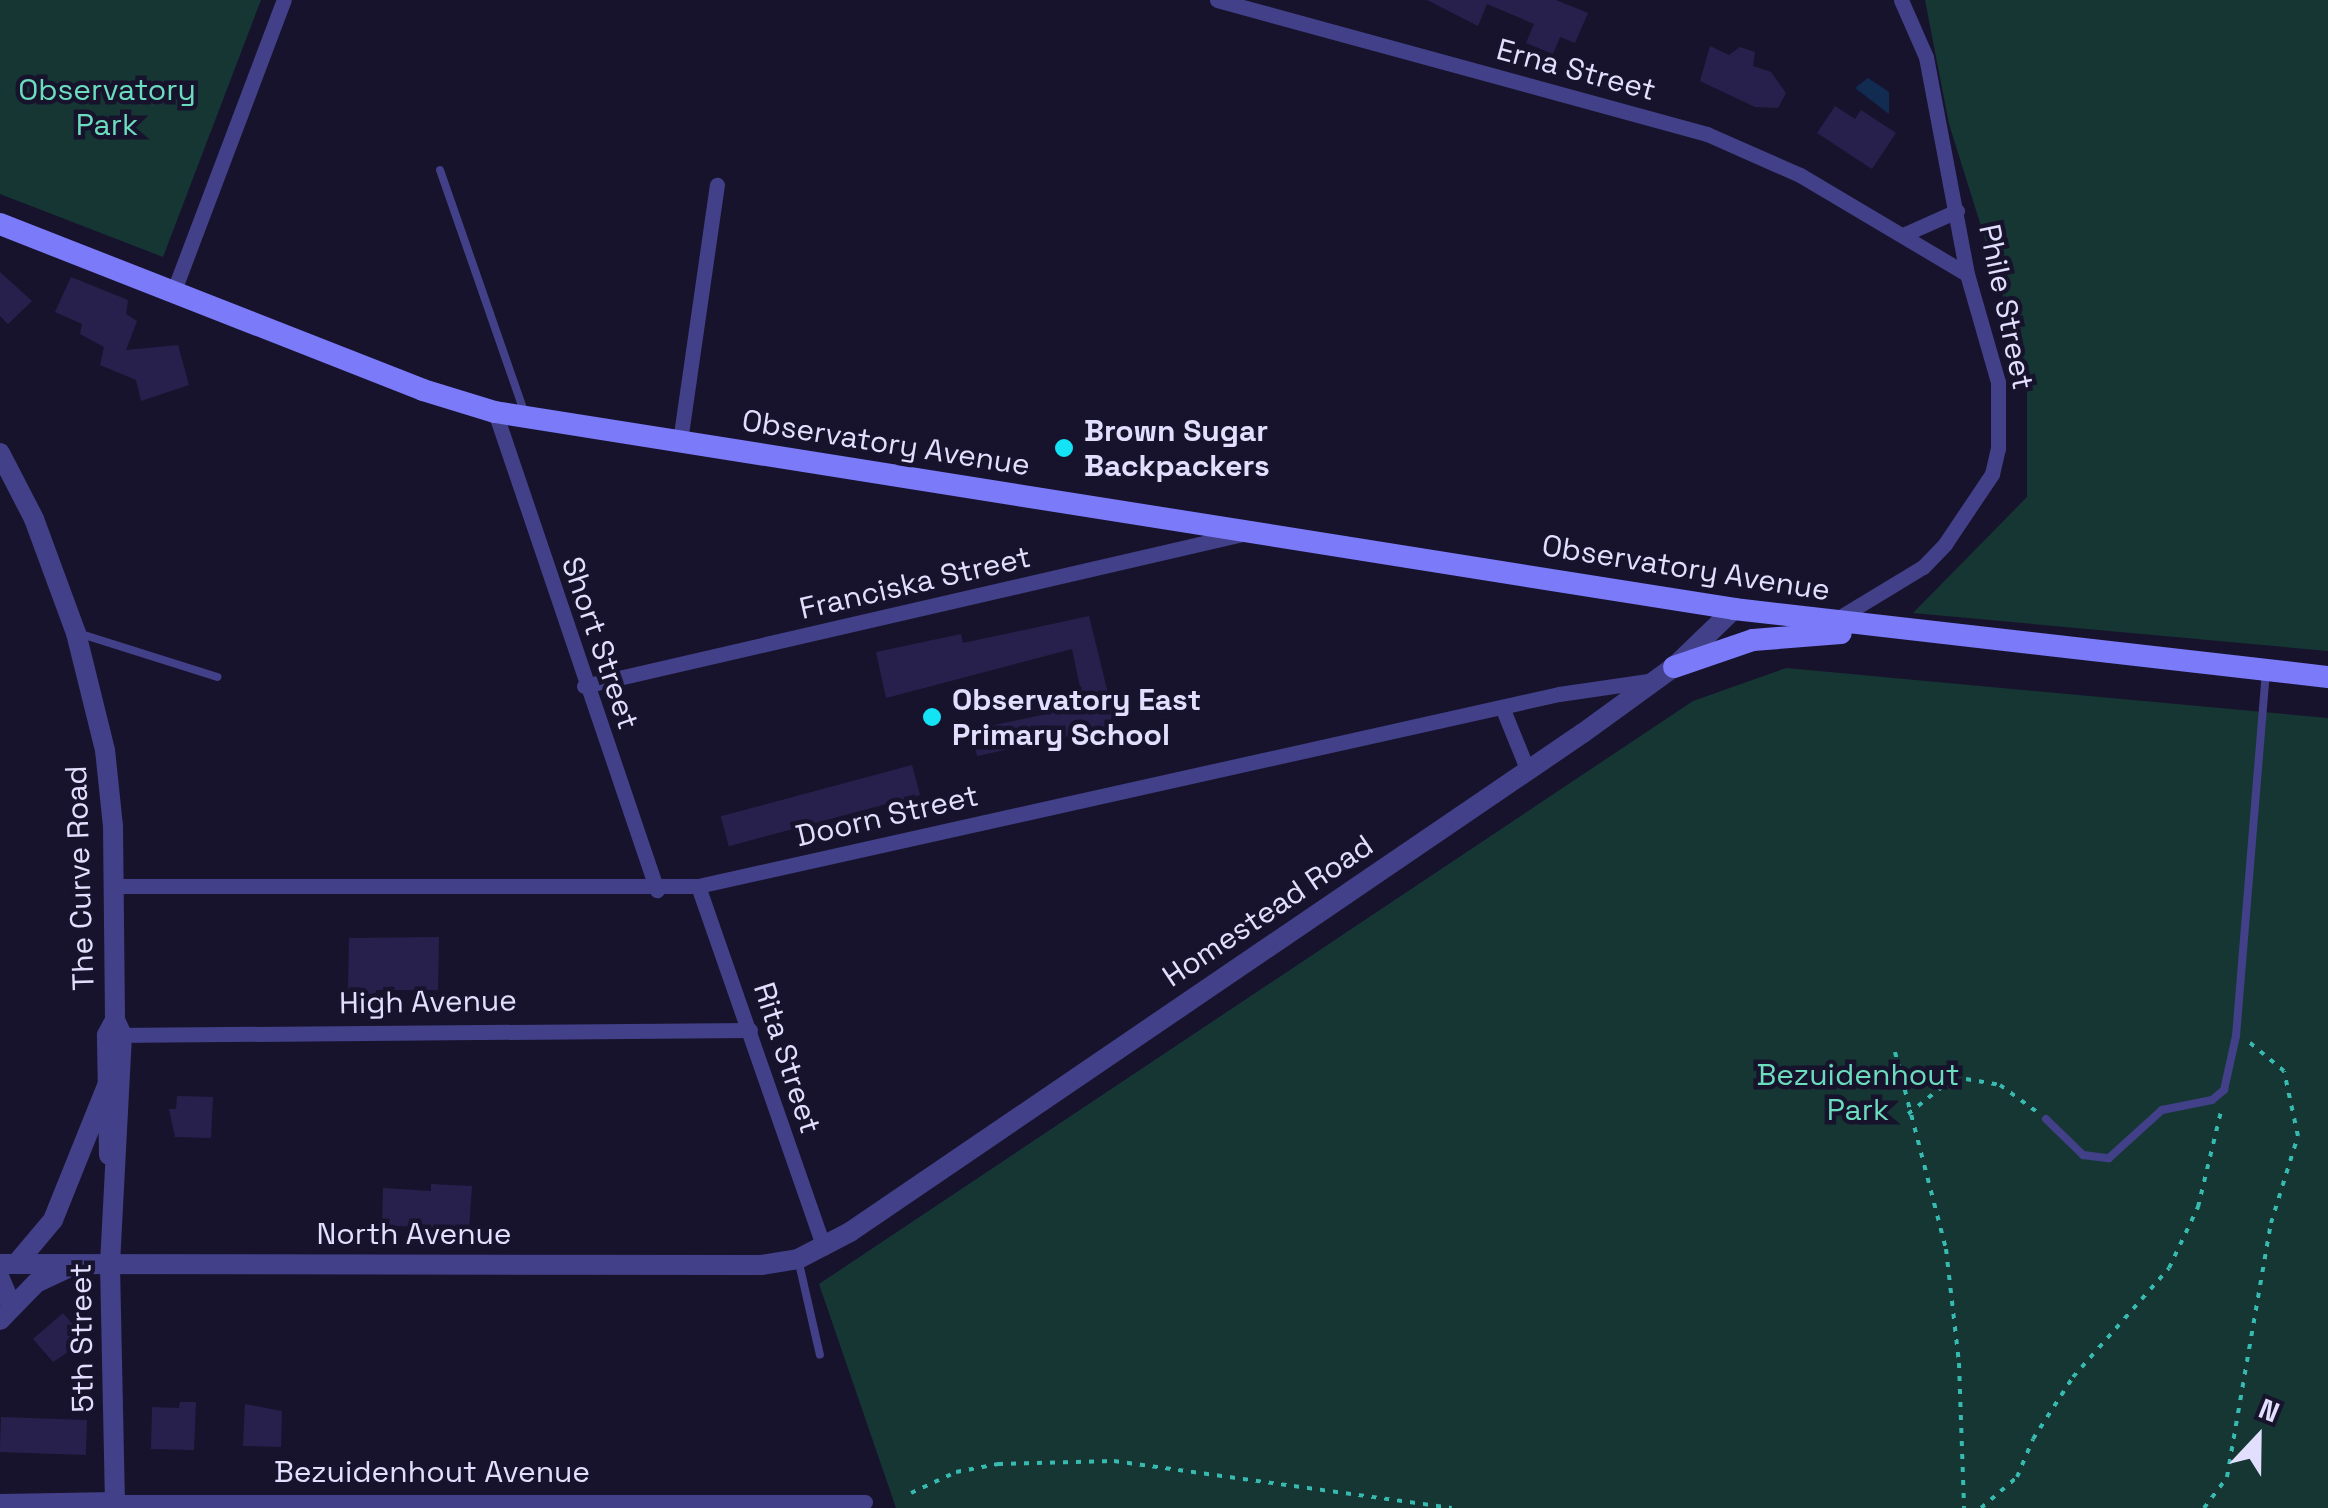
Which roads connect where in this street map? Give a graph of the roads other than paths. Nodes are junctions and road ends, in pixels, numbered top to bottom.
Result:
1 (284, 0) edge
2 (1216, 0) edge
3 (1901, 0) edge
4 (440, 170) dead end
5 (717, 185) dead end
6 (1957, 211) junction
7 (0, 224) edge
8 (1906, 234) junction
9 (1968, 274) junction
10 (173, 293) junction
11 (495, 412) junction
12 (526, 416) junction
13 (680, 441) junction
14 (0, 453) edge
15 (1257, 531) junction
16 (1734, 609) junction
17 (1834, 621) junction
18 (1895, 628) junction
19 (76, 632) junction
20 (2266, 668) junction
21 (1665, 673) junction
22 (217, 676) dead end
23 (2328, 677) edge
24 (584, 686) junction
25 (1502, 707) junction
26 (1528, 770) junction
27 (116, 886) junction
28 (698, 886) junction
29 (657, 890) junction
30 (115, 1030) junction
31 (750, 1030) junction
32 (106, 1086) junction
33 (2046, 1118) road end
34 (113, 1166) junction
35 (824, 1248) junction
36 (798, 1259) junction
37 (8, 1264) edge
38 (77, 1264) junction
39 (110, 1265) junction
40 (0, 1279) edge
41 (6, 1314) edge
42 (820, 1355) dead end
43 (865, 1502) dead end
44 (0, 1504) edge
45 (114, 1505) edge

1 - 10 street
2 - 8 street, Erna Street
3 - 6 street, Phile Street
4 - 12 lane
5 - 13 street
6 - 8 street
6 - 9 street, Phile Street
7 - 10 main road, Observatory Avenue
8 - 9 street, Erna Street
9 - 17 street, Phile Street
10 - 11 main road, Observatory Avenue
11 - 12 main road, Observatory Avenue
11 - 24 street, Short Street
12 - 13 main road, Observatory Avenue
13 - 15 main road, Observatory Avenue
14 - 19 street, The Curve Road
15 - 16 main road, Observatory Avenue
15 - 24 street, Franciska Street
16 - 17 main road, Observatory Avenue
16 - 21 street, Homestead Road
17 - 18 main road, Observatory Avenue
18 - 20 main road, Observatory Avenue
18 - 21 main road
19 - 22 lane
19 - 27 street, The Curve Road
20 - 23 main road, Observatory Avenue
20 - 33 lane
21 - 25 street, Doorn Street
21 - 26 street, Homestead Road
24 - 29 street, Short Street
25 - 26 street
25 - 28 street, Doorn Street
26 - 35 street, Homestead Road
27 - 29 street, Doorn Street
27 - 30 street, The Curve Road
28 - 29 street, Doorn Street
28 - 31 street, Rita Street
30 - 31 street, High Avenue
30 - 32 street, 5th Street
30 - 34 street, 5th Street
31 - 35 street, Rita Street
32 - 34 street, 5th Street
32 - 37 street
34 - 39 street, 5th Street
35 - 36 street, North Avenue
36 - 39 street, North Avenue
36 - 42 lane
37 - 38 street, North Avenue
38 - 39 street, North Avenue
38 - 41 street
39 - 45 street, 5th Street
40 - 41 street
43 - 45 street, Bezuidenhout Avenue
44 - 45 street, Bezuidenhout Avenue

